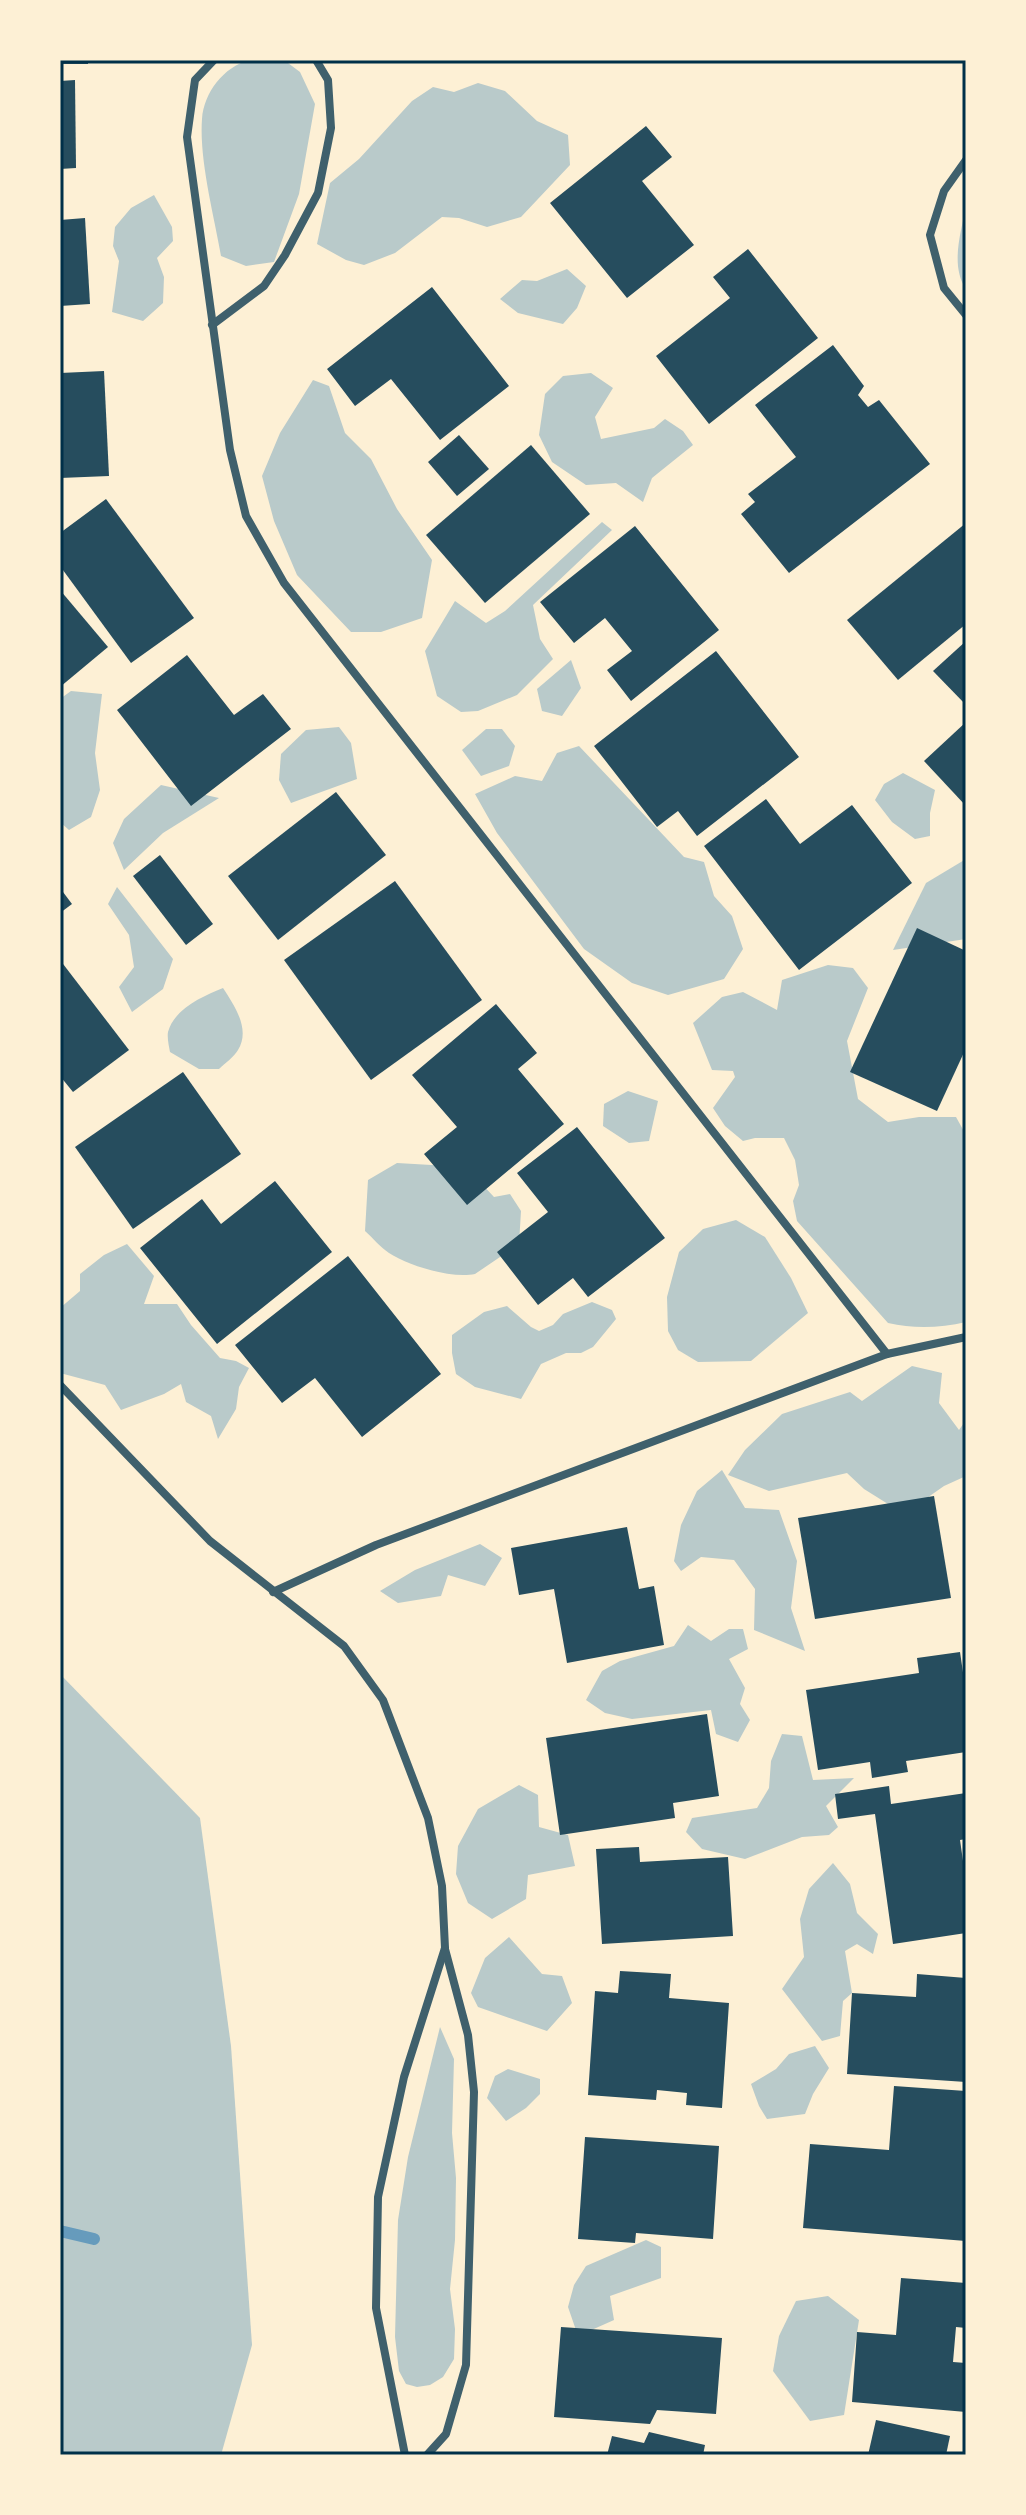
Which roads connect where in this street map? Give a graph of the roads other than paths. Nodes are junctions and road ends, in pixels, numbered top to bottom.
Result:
1 (214, 60) edge
2 (316, 60) edge
3 (966, 160) edge
4 (966, 315) edge
5 (212, 325) junction
6 (966, 1337) edge
7 (887, 1354) junction
8 (60, 1385) edge
9 (273, 1592) junction
10 (445, 1948) junction
11 (405, 2455) edge
12 (427, 2455) edge

1 - 5 street
2 - 5 street
3 - 4 street
5 - 7 street
6 - 7 street
7 - 9 street
8 - 9 street
9 - 10 street
10 - 11 street
10 - 12 street

